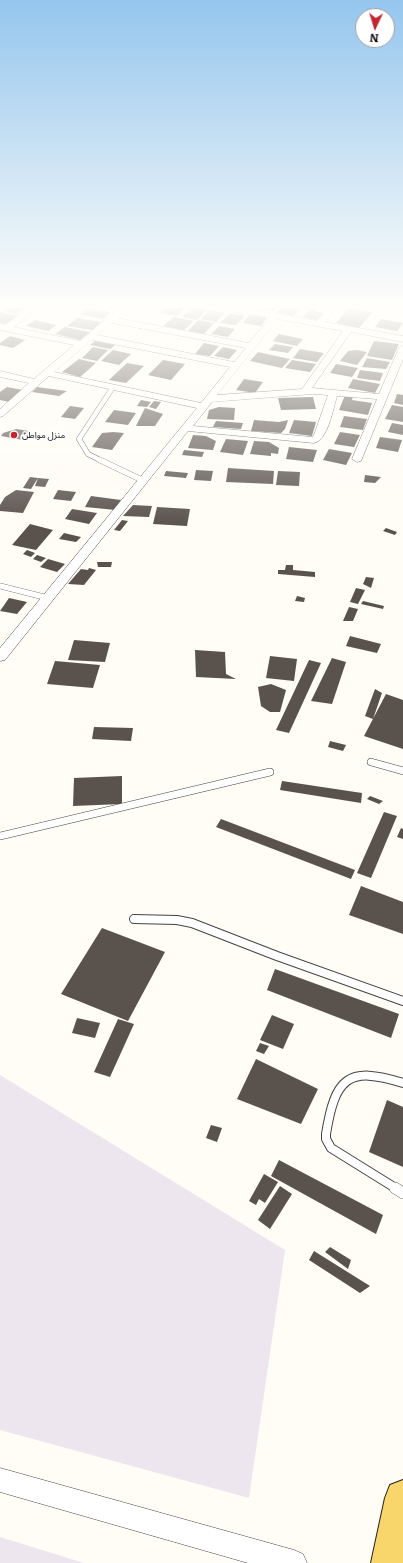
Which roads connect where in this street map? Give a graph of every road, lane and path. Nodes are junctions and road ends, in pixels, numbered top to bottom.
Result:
1 (31, 381) edge
2 (85, 381) edge
3 (223, 381) edge
4 (312, 381) edge
5 (390, 381) edge
6 (36, 382) joint
7 (114, 387) junction
8 (305, 391) junction
9 (334, 392) junction
10 (383, 397) junction
11 (205, 402) junction
12 (0, 414) edge
13 (185, 428) junction
14 (357, 458) dead end
15 (142, 480) junction
16 (0, 586) edge
17 (48, 598) junction
18 (0, 657) edge
19 (371, 762) dead end
20 (403, 771) edge
21 (270, 772) dead end
22 (0, 836) edge
23 (134, 919) dead end
24 (403, 1001) edge
25 (403, 1083) edge
26 (403, 1193) edge
27 (0, 1480) edge
28 (403, 1498) edge
29 (294, 1563) edge
30 (390, 1563) edge

1 - 6 street
2 - 7 street
3 - 11 street
4 - 8 street
5 - 10 street
6 - 12 street
7 - 11 street
7 - 15 lane
8 - 9 street
8 - 11 street
9 - 10 street
9 - 13 street
10 - 14 street
11 - 13 street
13 - 15 street
15 - 17 street
16 - 17 lane
17 - 18 street
19 - 20 lane
21 - 22 lane
23 - 24 lane
25 - 26 lane
27 - 29 street
28 - 30 main road

